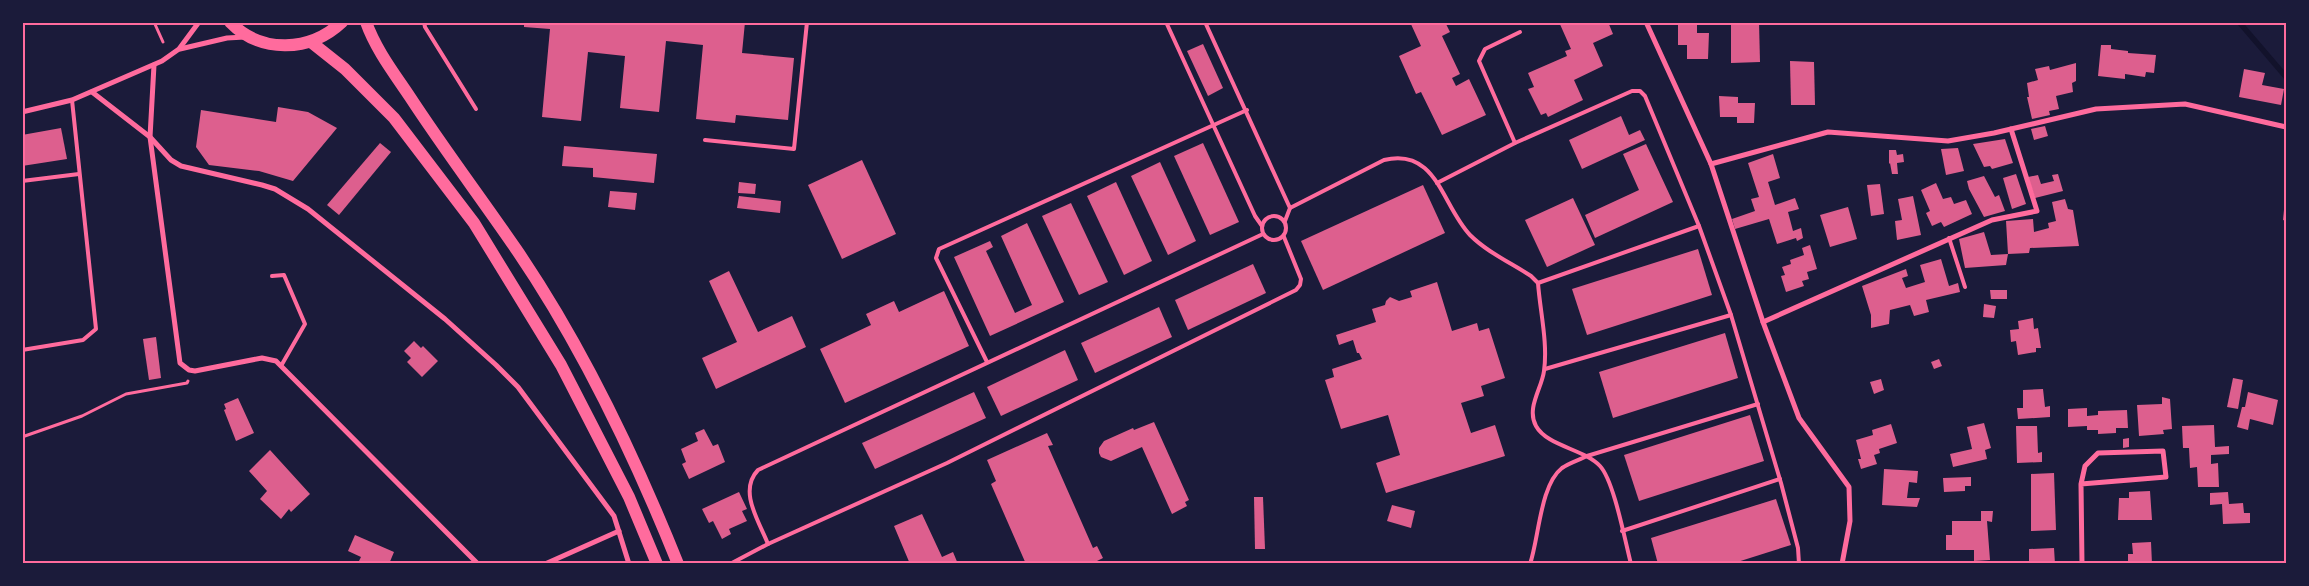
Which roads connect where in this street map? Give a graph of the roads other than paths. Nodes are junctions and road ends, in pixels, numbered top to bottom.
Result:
1 (199, 22) edge
2 (230, 22) edge
3 (342, 22) edge
4 (366, 22) edge
5 (424, 22) edge
6 (807, 22) edge
7 (1205, 22) edge
8 (1646, 22) edge
9 (1168, 24) edge
10 (1520, 32) dead end
11 (250, 37) junction
12 (311, 42) junction
13 (179, 49) junction
14 (154, 65) junction
15 (92, 92) junction
16 (72, 100) junction
17 (476, 109) dead end
18 (1246, 110) junction
19 (22, 112) edge
20 (1214, 126) junction
21 (2286, 127) edge
22 (2011, 129) junction
23 (150, 137) junction
24 (705, 140) dead end
25 (1515, 143) junction
26 (1711, 164) junction
27 (78, 174) junction
28 (22, 181) edge
29 (1437, 183) junction
30 (1290, 208) junction
31 (1285, 221) junction
32 (1262, 226) junction
33 (1699, 226) junction
34 (1263, 234) junction
35 (1284, 237) junction
36 (1949, 238) junction
37 (272, 276) dead end
38 (1538, 283) junction
39 (1965, 287) dead end
40 (1731, 315) junction
41 (1763, 322) junction
42 (22, 350) edge
43 (987, 362) junction
44 (281, 366) junction
45 (1545, 369) junction
46 (1758, 404) junction
47 (1587, 456) junction
48 (1780, 479) junction
49 (2081, 484) junction
50 (1622, 530) junction
51 (619, 532) junction
52 (768, 544) junction
53 (478, 564) edge
54 (545, 564) edge
55 (629, 564) edge
56 (657, 564) edge
57 (678, 564) edge
58 (730, 564) edge
59 (1530, 564) edge
60 (1631, 564) edge
61 (1799, 564) edge
62 (1842, 564) edge
63 (2082, 564) edge

1 - 13 street
2 - 11 main road
3 - 12 main road
4 - 57 main road
5 - 17 lane
6 - 24 lane
7 - 18 lane
8 - 26 street
9 - 20 lane
10 - 25 lane
11 - 12 main road
11 - 13 street
12 - 56 main road
13 - 14 street
14 - 15 street
14 - 23 street
15 - 16 street
15 - 23 street
16 - 19 street
16 - 27 lane
18 - 20 lane
18 - 30 lane
20 - 32 lane
20 - 43 lane
21 - 22 street
22 - 26 street
22 - 36 street
23 - 44 street
23 - 51 street
25 - 29 lane
25 - 33 lane
26 - 41 street
27 - 28 lane
27 - 42 lane
29 - 30 lane
29 - 38 lane
30 - 31 lane
31 - 32 lane
31 - 35 lane
32 - 34 lane
33 - 38 lane
33 - 40 lane
34 - 35 lane
34 - 43 lane
35 - 52 lane
36 - 39 lane
36 - 41 street
37 - 44 lane
38 - 45 lane
40 - 45 lane
40 - 46 lane
41 - 62 street
43 - 52 lane
44 - 53 street
45 - 47 lane
46 - 47 lane
46 - 48 lane
47 - 50 lane
47 - 59 lane
48 - 50 lane
48 - 61 lane
49 - 49 street
49 - 63 street
50 - 60 lane
51 - 54 street
51 - 55 street
52 - 58 lane

